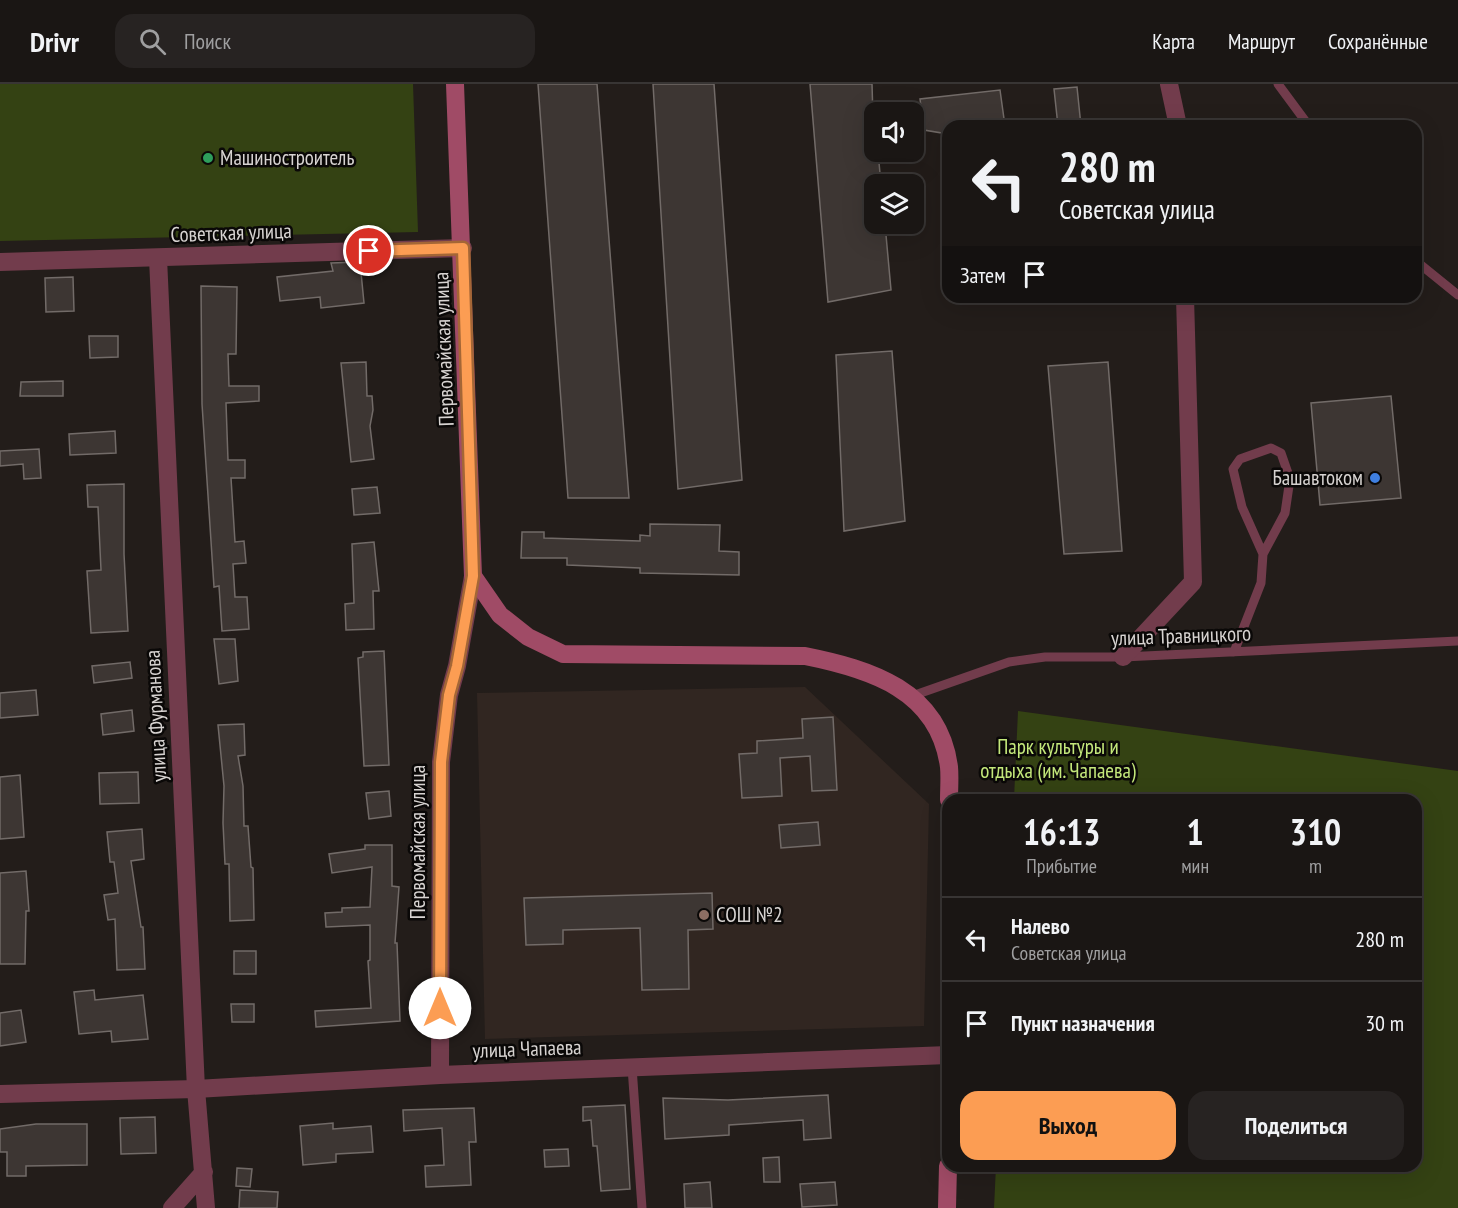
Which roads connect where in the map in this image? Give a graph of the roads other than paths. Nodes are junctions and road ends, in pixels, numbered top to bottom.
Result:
1 (455, 84) edge
2 (1169, 84) edge
3 (1278, 84) edge
4 (1177, 120) edge
5 (1305, 120) edge
6 (463, 248) junction
7 (158, 258) junction
8 (0, 262) edge
9 (1422, 266) edge
10 (1458, 295) edge
11 (1185, 303) edge
12 (1263, 554) junction
13 (473, 576) junction
14 (1458, 641) edge
15 (1234, 652) junction
16 (1123, 657) junction
17 (912, 696) junction
18 (949, 794) edge
19 (942, 1055) edge
20 (632, 1067) junction
21 (440, 1075) junction
22 (196, 1089) junction
23 (0, 1094) edge
24 (204, 1172) junction
25 (948, 1172) edge
26 (172, 1208) edge
27 (206, 1208) edge
28 (642, 1208) edge
29 (947, 1208) edge

1 - 6 main road, Первомайская улица
2 - 4 street
3 - 5 lane
6 - 7 street, Советская улица
6 - 13 main road, Первомайская улица
7 - 8 street, Советская улица
7 - 22 street, улица Фурманова
9 - 10 lane
11 - 16 street
12 - 12 lane
12 - 15 lane
13 - 17 main road
13 - 21 street, Первомайская улица
14 - 15 lane, улица Травницкого
15 - 16 lane, улица Травницкого
16 - 17 lane, улица Травницкого
17 - 18 main road
19 - 20 street, улица Чапаева
20 - 21 street, улица Чапаева
20 - 28 lane
21 - 22 street, улица Чапаева
22 - 23 street, улица Чапаева
22 - 24 street, улица Фурманова
24 - 26 street
24 - 27 street, улица Фурманова
25 - 29 main road

